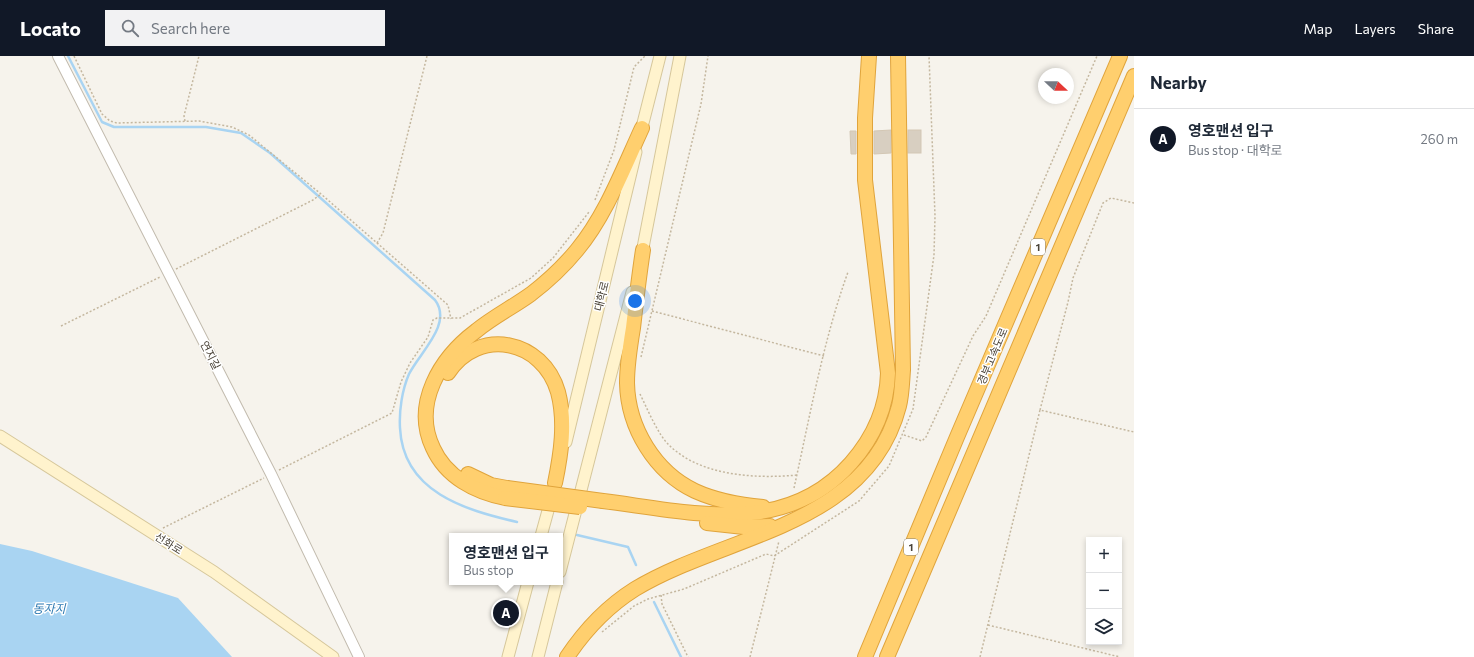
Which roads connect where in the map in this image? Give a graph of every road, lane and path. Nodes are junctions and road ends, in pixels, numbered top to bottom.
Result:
1 (58, 56) edge
2 (74, 56) edge
3 (199, 56) edge
4 (427, 56) edge
5 (645, 56) edge
6 (660, 56) edge
7 (680, 56) edge
8 (708, 56) edge
9 (869, 56) edge
10 (898, 56) edge
11 (929, 56) edge
12 (1097, 56) edge
13 (1120, 56) edge
14 (1134, 76) edge
15 (185, 121) junction
16 (642, 128) junction
17 (320, 194) junction
18 (1134, 203) edge
19 (593, 206) dead end
20 (589, 211) dead end
21 (377, 243) junction
22 (643, 250) junction
23 (168, 272) junction
24 (848, 272) dead end
25 (652, 311) junction
26 (451, 319) junction
27 (61, 326) dead end
28 (824, 356) junction
29 (640, 359) dead end
30 (640, 394) dead end
31 (1040, 410) junction
32 (1134, 432) edge
33 (904, 435) junction
34 (0, 436) edge
35 (271, 474) junction
36 (797, 474) junction
37 (555, 483) junction
38 (794, 488) dead end
39 (506, 493) junction
40 (602, 505) junction
41 (790, 506) junction
42 (792, 520) junction
43 (541, 533) edge
44 (154, 534) junction
45 (779, 541) dead end
46 (774, 556) junction
47 (563, 560) edge
48 (527, 585) edge
49 (556, 585) edge
50 (661, 595) junction
51 (988, 625) junction
52 (599, 635) dead end
53 (333, 657) edge
54 (359, 657) edge
55 (508, 657) edge
56 (538, 657) edge
57 (567, 657) edge
58 (688, 657) edge
59 (750, 657) edge
60 (865, 657) edge
61 (887, 657) edge
62 (980, 657) edge
63 (1120, 657) edge

1 - 23 street, 연지길
2 - 15 path
3 - 15 path
4 - 21 path
5 - 19 path
6 - 16 main road, 대학로
7 - 22 main road
8 - 25 path
9 - 41 highway
10 - 42 highway
11 - 33 path
12 - 33 path
13 - 60 highway, 경부고속도로 / 1
14 - 61 highway, 경부고속도로 / 1
15 - 17 path
16 - 37 main road, 대학로
16 - 39 highway
17 - 21 path
17 - 23 path
18 - 31 path
20 - 26 path
21 - 26 path
22 - 41 highway
22 - 47 main road
23 - 27 path
23 - 35 street, 연지길
24 - 28 path
25 - 28 path
25 - 29 path
26 - 35 path
28 - 36 path
30 - 36 path
31 - 32 path
31 - 51 path
33 - 46 path
34 - 44 main road, 선화로
35 - 44 path
35 - 54 street, 연지길
36 - 38 path
37 - 39 highway
37 - 43 main road, 대학로
39 - 40 highway, bridge
40 - 41 highway
40 - 42 highway
42 - 57 highway
44 - 53 main road, 선화로
45 - 46 path
46 - 50 path
46 - 59 path
48 - 55 main road
49 - 56 main road
50 - 52 path
50 - 58 path
51 - 62 path
51 - 63 path

